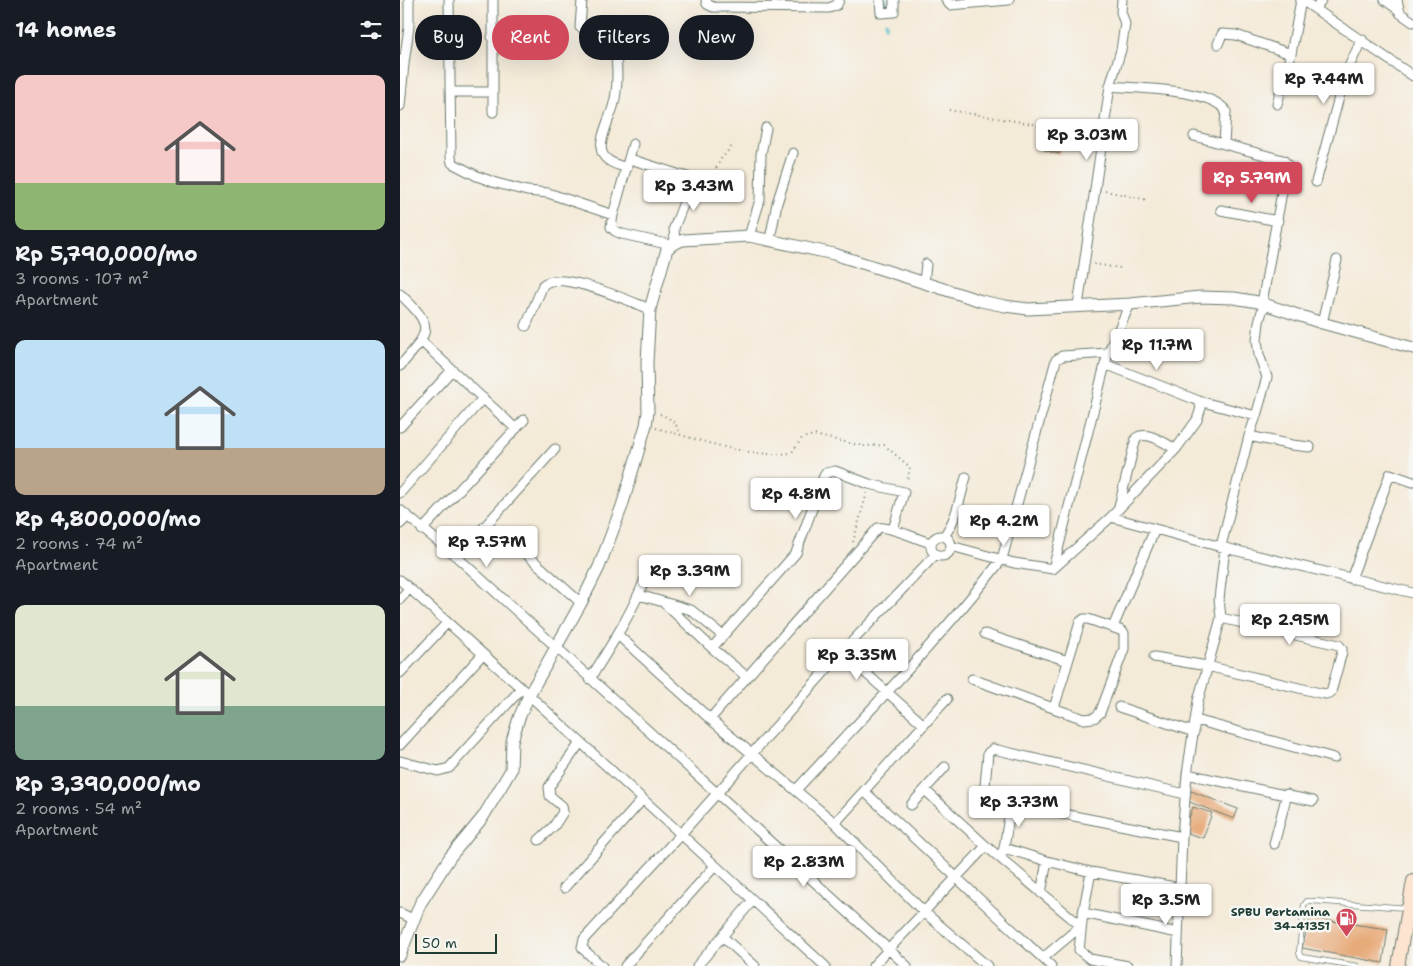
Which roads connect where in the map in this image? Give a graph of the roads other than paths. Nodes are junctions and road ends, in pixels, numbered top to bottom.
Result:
1 (409, 0) edge
2 (450, 0) edge
3 (493, 0) edge
4 (582, 0) edge
5 (706, 0) edge
6 (839, 0) edge
7 (880, 0) edge
8 (894, 0) edge
9 (946, 0) edge
10 (1008, 0) edge
11 (1122, 0) edge
12 (1302, 0) edge
13 (1321, 0) edge
14 (1385, 0) edge
15 (1397, 0) edge
16 (1316, 9) junction
17 (1399, 10) junction
18 (493, 15) edge
19 (1413, 23) edge
20 (404, 29) edge
21 (1362, 39) junction
22 (1218, 44) dead end
23 (400, 54) edge
24 (1291, 54) junction
25 (492, 60) edge
26 (404, 64) junction
27 (1413, 76) edge
28 (1110, 86) junction
29 (450, 92) junction
30 (493, 92) junction
31 (1277, 104) dead end
32 (400, 106) edge
33 (493, 112) dead end
34 (766, 128) dead end
35 (1194, 136) dead end
36 (633, 144) dead end
37 (1224, 144) junction
38 (793, 153) dead end
39 (628, 164) junction
40 (1316, 182) dead end
41 (1221, 210) dead end
42 (613, 216) junction
43 (1278, 222) junction
44 (749, 236) junction
45 (770, 240) junction
46 (673, 244) junction
47 (1337, 260) dead end
48 (926, 264) dead end
49 (924, 282) junction
50 (400, 295) edge
51 (1263, 303) junction
52 (1130, 304) junction
53 (1078, 306) junction
54 (650, 309) junction
55 (1322, 323) junction
56 (526, 326) dead end
57 (422, 342) junction
58 (1413, 348) edge
59 (1108, 353) junction
60 (1105, 364) junction
61 (400, 366) edge
62 (452, 370) junction
63 (483, 398) junction
64 (1199, 401) junction
65 (1256, 416) junction
66 (524, 420) dead end
67 (400, 427) edge
68 (516, 429) junction
69 (1249, 436) junction
70 (1310, 447) dead end
71 (554, 449) dead end
72 (1176, 449) junction
73 (966, 477) dead end
74 (1413, 482) edge
75 (400, 493) edge
76 (1119, 507) junction
77 (400, 510) edge
78 (407, 517) junction
79 (1111, 517) junction
80 (400, 524) edge
81 (1155, 529) junction
82 (422, 530) junction
83 (893, 530) junction
84 (944, 536) junction
85 (931, 543) junction
86 (951, 546) junction
87 (1223, 547) junction
88 (524, 553) dead end
89 (936, 554) junction
90 (457, 557) junction
91 (1002, 559) junction
92 (1053, 569) junction
93 (1351, 578) junction
94 (645, 579) dead end
95 (400, 580) edge
96 (409, 589) junction
97 (1413, 593) edge
98 (639, 595) junction
99 (400, 599) edge
100 (582, 603) junction
101 (664, 603) junction
102 (1220, 618) junction
103 (447, 622) junction
104 (1113, 627) junction
105 (618, 634) junction
106 (985, 634) dead end
107 (722, 635) junction
108 (556, 647) junction
109 (712, 648) junction
110 (842, 652) junction
111 (482, 654) junction
112 (1154, 657) dead end
113 (1068, 661) junction
114 (1207, 666) junction
115 (400, 673) edge
116 (747, 676) junction
117 (590, 679) junction
118 (972, 679) dead end
119 (525, 692) junction
120 (887, 692) junction
121 (947, 699) dead end
122 (1119, 707) dead end
123 (1054, 708) junction
124 (710, 718) junction
125 (1196, 720) junction
126 (924, 725) junction
127 (1194, 732) junction
128 (580, 743) junction
129 (400, 744) edge
130 (752, 753) junction
131 (1334, 758) dead end
132 (400, 761) edge
133 (945, 768) dead end
134 (1187, 774) junction
135 (796, 790) junction
136 (925, 790) junction
137 (716, 792) junction
138 (865, 792) junction
139 (1185, 794) junction
140 (1287, 794) junction
141 (643, 799) junction
142 (1313, 801) dead end
143 (1012, 804) junction
144 (911, 805) dead end
145 (835, 824) junction
146 (681, 834) junction
147 (1182, 837) junction
148 (539, 840) dead end
149 (1274, 844) dead end
150 (986, 846) junction
151 (1004, 848) junction
152 (1000, 858) junction
153 (1047, 861) junction
154 (715, 866) junction
155 (1091, 872) junction
156 (955, 877) junction
157 (1413, 882) edge
158 (564, 888) dead end
159 (1181, 888) junction
160 (1042, 893) junction
161 (753, 900) junction
162 (1408, 908) junction
163 (923, 911) junction
164 (400, 913) edge
165 (1083, 913) junction
166 (413, 919) junction
167 (1081, 926) junction
168 (1178, 933) junction
169 (723, 937) junction
170 (888, 949) junction
171 (400, 955) edge
172 (1043, 958) junction
173 (602, 966) edge
174 (625, 966) edge
175 (697, 966) edge
176 (755, 966) edge
177 (825, 966) edge
178 (873, 966) edge
179 (907, 966) edge
180 (987, 966) edge
181 (1051, 966) edge
182 (1128, 966) edge
183 (1177, 966) edge
184 (1358, 966) edge
185 (1398, 966) edge

1 - 20 street
2 - 29 street
3 - 18 street
4 - 39 street
5 - 6 street
7 - 8 street
9 - 10 street
11 - 28 street
12 - 16 street
12 - 24 street
13 - 16 street
14 - 17 street
15 - 17 street
16 - 21 street
17 - 19 street
20 - 26 street
21 - 27 street
21 - 40 street
22 - 24 street
23 - 26 street
24 - 31 street
25 - 30 street
26 - 32 street
28 - 37 street
28 - 53 street
29 - 30 street
29 - 42 street
30 - 33 street
34 - 44 street
35 - 37 street
36 - 39 street
37 - 43 street
38 - 45 street
39 - 42 street
39 - 46 street
41 - 43 street
42 - 46 street
43 - 51 street
44 - 45 street
44 - 46 street
45 - 49 street
46 - 54 street
47 - 55 street
48 - 49 street
49 - 53 street
50 - 57 street
51 - 52 street
51 - 55 street
51 - 65 street
52 - 53 street
52 - 59 street
54 - 56 street
54 - 100 street
55 - 58 street
57 - 61 street
57 - 62 street
59 - 60 street
59 - 91 street
60 - 64 street
60 - 92 street
62 - 63 street
62 - 67 street
63 - 68 street
63 - 75 street
64 - 65 street
64 - 72 street
65 - 69 street
66 - 68 street
68 - 82 street
69 - 70 street
69 - 87 street
71 - 90 street
72 - 76 street
72 - 76 street
73 - 84 street
74 - 93 street
76 - 79 street
77 - 78 street
78 - 80 street
78 - 82 street
79 - 81 street
79 - 92 street
81 - 87 street
81 - 104 street
82 - 90 street
83 - 85 street
83 - 107 street
83 - 116 street
84 - 85 street
84 - 86 street
85 - 89 street
86 - 89 street
86 - 91 street
87 - 93 street
87 - 102 street
88 - 100 street
89 - 110 street
90 - 108 street
91 - 92 street
91 - 120 street
93 - 97 street
94 - 98 street
95 - 96 street
96 - 99 street
96 - 103 street
98 - 101 street
98 - 105 street
100 - 108 street
101 - 107 street
101 - 109 street
102 - 114 street
102 - 114 street
103 - 111 street
103 - 115 street
104 - 113 street
104 - 123 street
105 - 117 street
105 - 124 street
106 - 113 street
107 - 109 street
108 - 117 street
108 - 119 street
109 - 116 street
110 - 120 street
110 - 130 street
111 - 119 street
111 - 129 street
112 - 114 street
113 - 123 street
114 - 125 street
116 - 124 street
117 - 137 street
118 - 123 street
119 - 128 street
119 - 132 street
119 - 166 street
120 - 126 street
120 - 135 street
121 - 126 street
122 - 127 street
124 - 130 street
125 - 127 street
125 - 131 street
126 - 138 street
127 - 134 street
128 - 141 street
128 - 148 street
130 - 135 street
130 - 137 street
133 - 136 street
134 - 139 street
134 - 140 street
135 - 145 street
136 - 144 street
136 - 150 street
137 - 146 street
137 - 170 street
138 - 145 street
138 - 156 street
139 - 143 street
139 - 147 street
140 - 142 street
140 - 149 street
141 - 146 street
141 - 158 street
143 - 147 street
143 - 151 street
145 - 163 street
146 - 154 street
146 - 173 street
147 - 159 street
150 - 152 street
150 - 156 street
151 - 152 street
151 - 153 street
152 - 160 street
153 - 155 street
153 - 160 street
154 - 161 street
154 - 174 street
155 - 159 street
155 - 165 street
156 - 163 street
156 - 172 street
157 - 162 main road
159 - 168 street
160 - 167 street
161 - 169 street
161 - 177 street
162 - 184 lane
162 - 185 main road
163 - 170 street
163 - 180 street
164 - 166 street
165 - 167 street
165 - 168 street
166 - 171 street
167 - 172 street
167 - 182 street
168 - 183 street
169 - 175 street
169 - 176 street
170 - 178 street
170 - 179 street
172 - 181 street

